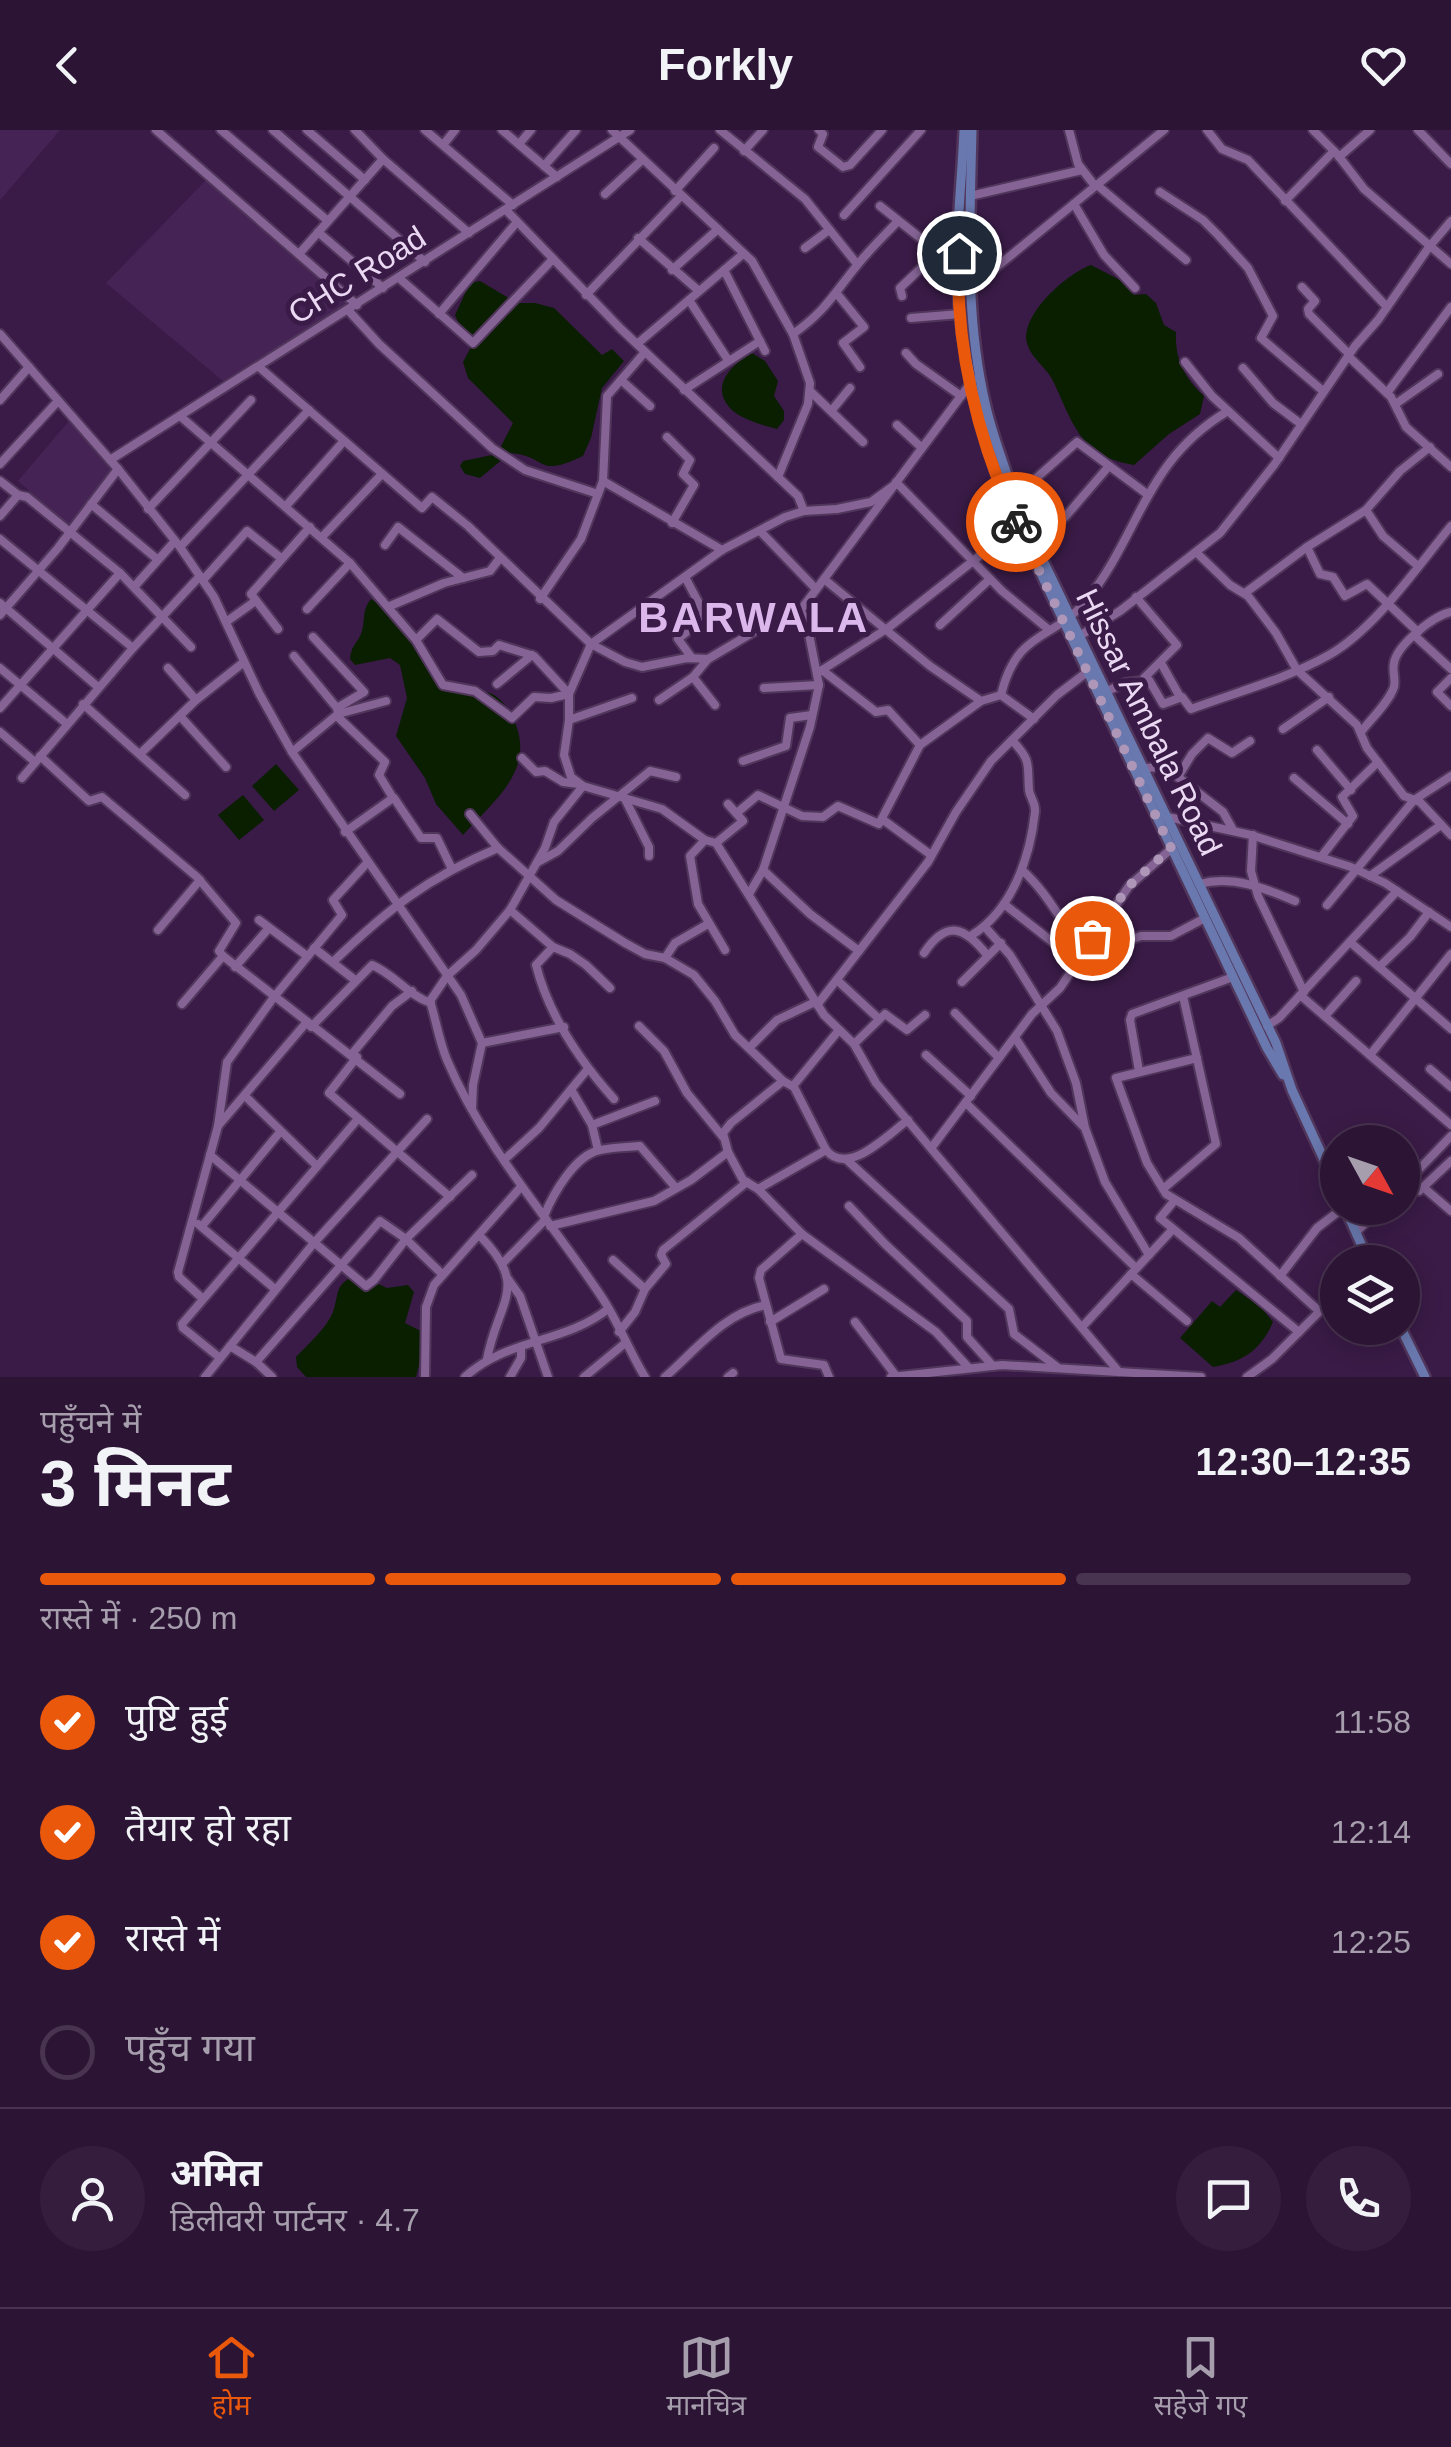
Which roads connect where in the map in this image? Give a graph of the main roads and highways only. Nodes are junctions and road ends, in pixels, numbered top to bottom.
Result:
1 (964, 130) edge
2 (972, 130) edge
3 (976, 378) junction
4 (1021, 523) junction
5 (1066, 618) junction
6 (1103, 693) junction
7 (1292, 1090) junction
8 (1320, 1151) edge
9 (1410, 1345) edge
10 (1426, 1377) edge

1 - 3 main road, Hissar Ambala Road
2 - 3 main road, Hissar Ambala Road
3 - 4 main road, Hissar Ambala Road
3 - 4 main road, Hissar Ambala Road
4 - 5 main road, Hissar Ambala Road
4 - 5 main road, Hissar Ambala Road
5 - 6 main road, Hissar Ambala Road
6 - 7 main road, Hissar Ambala Road
6 - 7 main road, Hissar Ambala Road
7 - 8 main road, Hissar Ambala Road
9 - 10 main road

